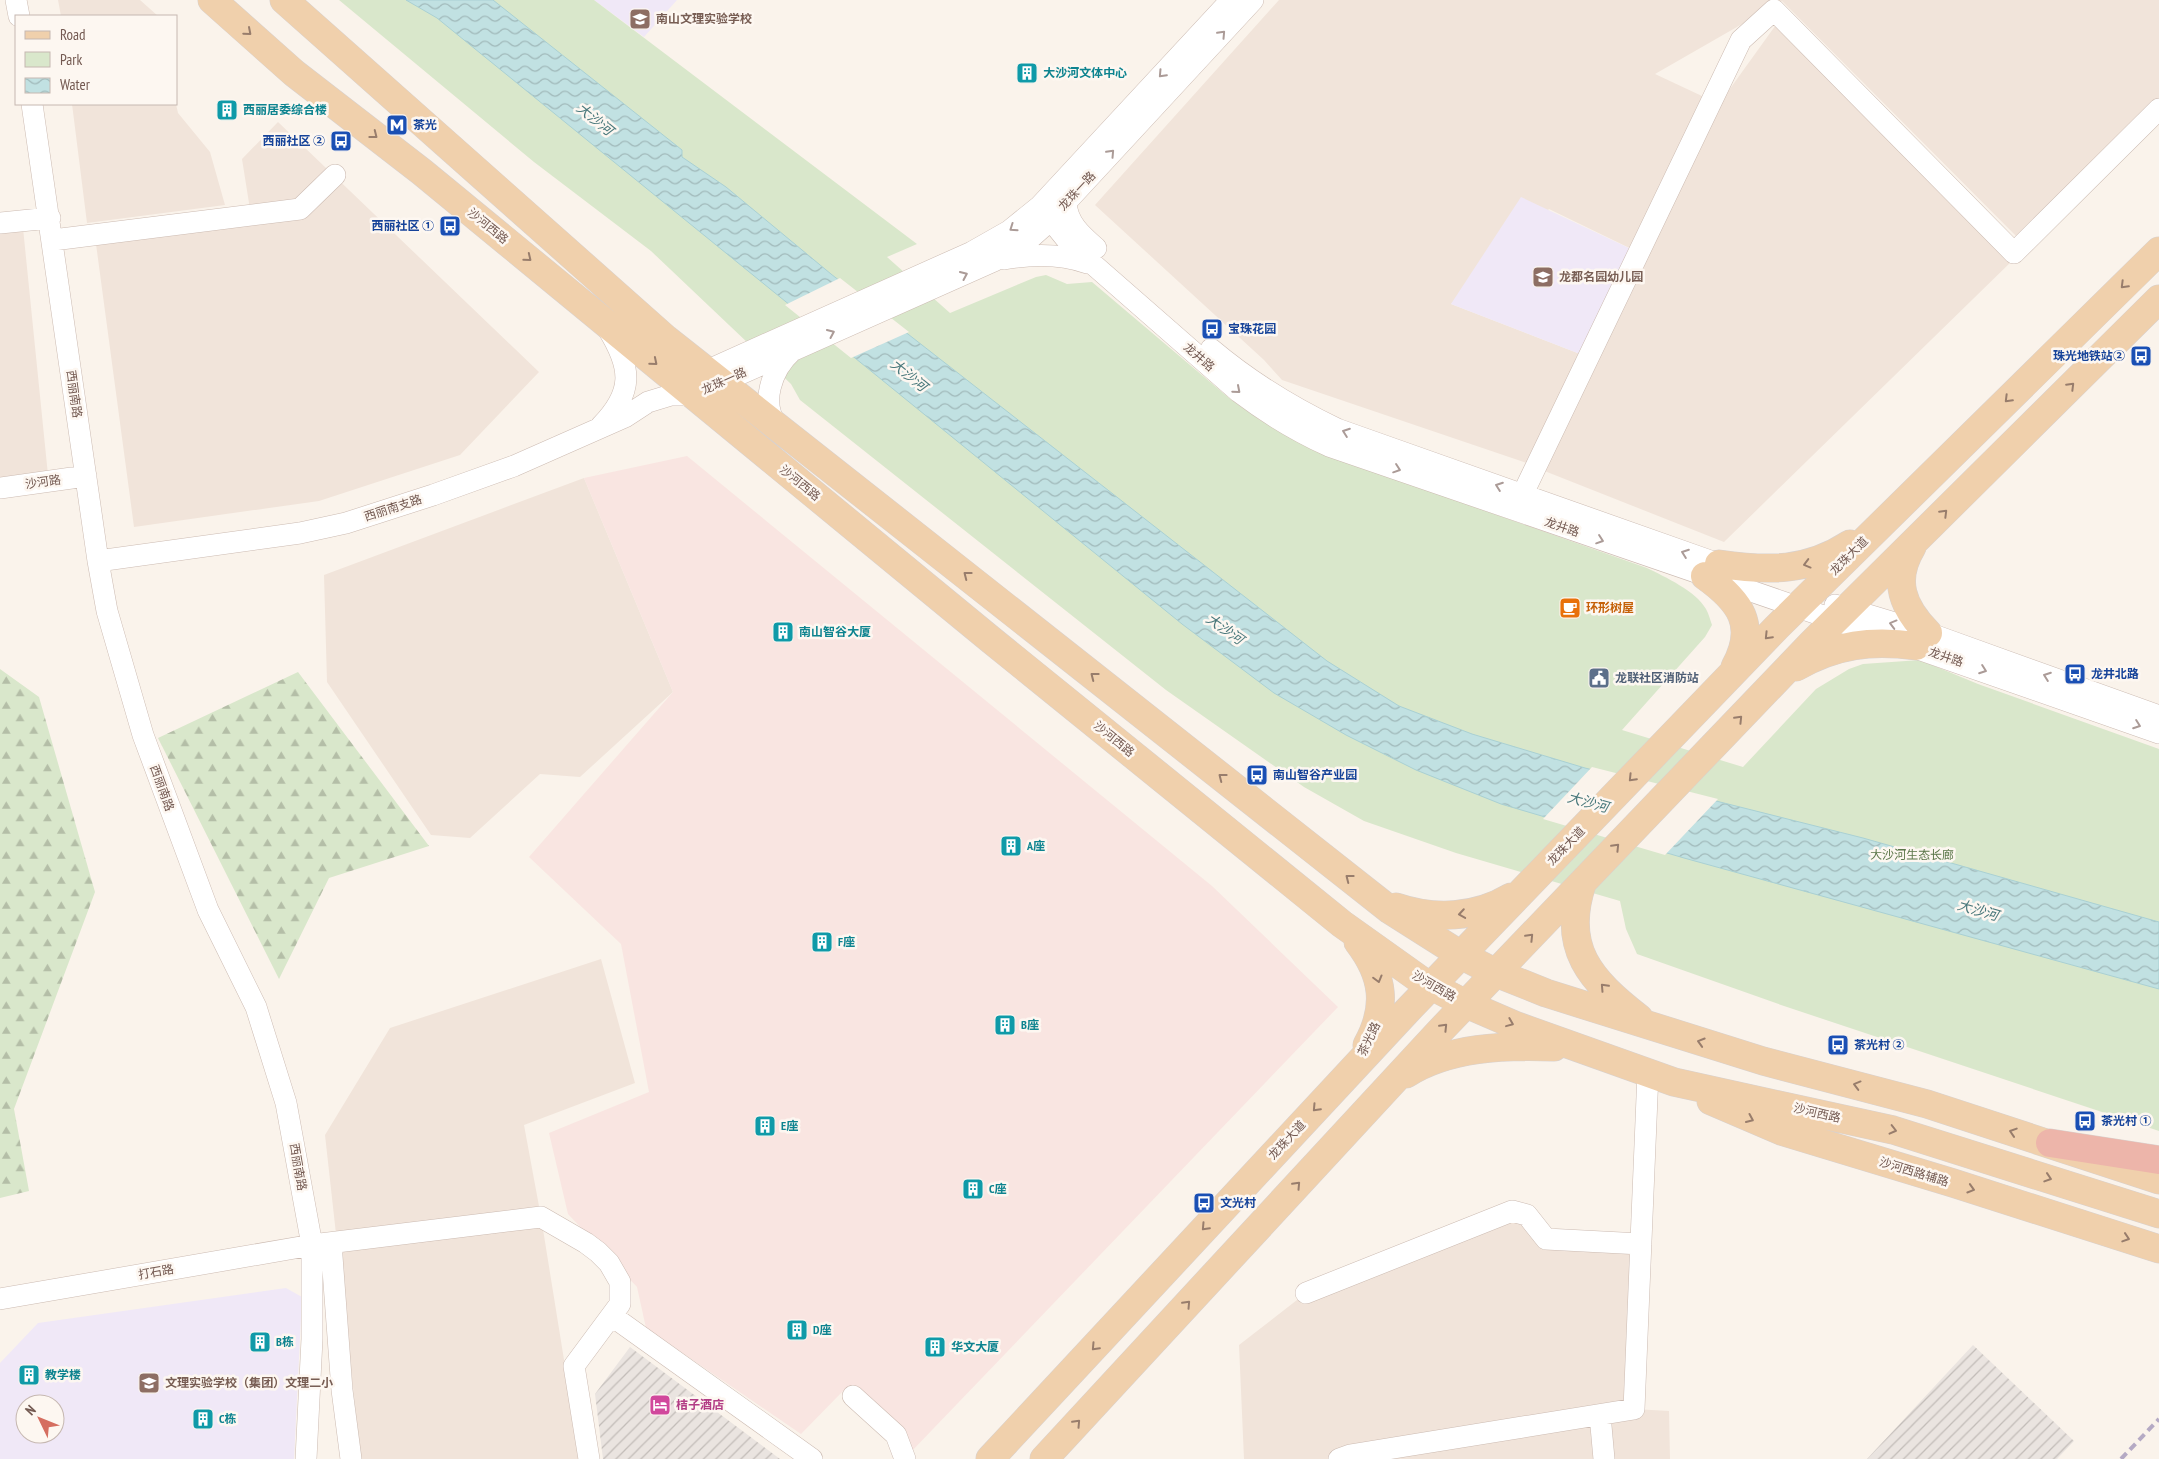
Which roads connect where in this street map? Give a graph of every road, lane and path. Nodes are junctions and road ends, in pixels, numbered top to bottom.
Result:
1 (16, 0) edge
2 (212, 0) edge
3 (284, 0) edge
4 (1231, 0) edge
5 (1253, 0) edge
6 (18, 15) edge
7 (32, 105) edge
8 (2159, 109) edge
9 (335, 175) dead end
10 (1058, 199) junction
11 (50, 218) junction
12 (1052, 218) junction
13 (0, 223) edge
14 (53, 240) junction
15 (2159, 251) edge
16 (994, 261) junction
17 (1098, 268) junction
18 (2159, 299) edge
19 (601, 318) junction
20 (796, 348) junction
21 (714, 377) junction
22 (681, 391) junction
23 (778, 427) junction
24 (599, 429) junction
25 (86, 476) junction
26 (0, 488) edge
27 (1518, 502) junction
28 (1894, 512) junction
29 (1918, 538) junction
30 (98, 561) junction
31 (1712, 570) junction
32 (1803, 601) junction
33 (1841, 614) junction
34 (1922, 640) junction
35 (1782, 675) junction
36 (1730, 676) junction
37 (2159, 716) edge
38 (2159, 733) edge
39 (1582, 882) junction
40 (1523, 890) junction
41 (1373, 896) junction
42 (1342, 924) junction
43 (1461, 955) junction
44 (1496, 973) junction
45 (1431, 986) junction
46 (1466, 1004) junction
47 (1655, 1028) junction
48 (1584, 1050) junction
49 (1349, 1072) junction
50 (1648, 1073) junction
51 (1674, 1082) junction
52 (1392, 1083) junction
53 (2050, 1143) junction
54 (2159, 1160) edge
55 (2159, 1180) edge
56 (2159, 1214) edge
57 (322, 1244) junction
58 (1641, 1244) junction
59 (2159, 1249) edge
60 (1306, 1293) dead end
61 (0, 1299) edge
62 (612, 1316) junction
63 (854, 1396) dead end
64 (1600, 1415) junction
65 (306, 1459) edge
66 (351, 1459) edge
67 (589, 1459) edge
68 (812, 1459) edge
69 (905, 1459) edge
70 (990, 1459) edge
71 (1044, 1459) edge
72 (1339, 1459) edge
73 (1604, 1459) edge

1 - 6 street
2 -> 19 main road, 沙河西路
3 - 21 main road
4 -> 10 street, 龙珠一路
10 -> 5 street, 龙珠一路
7 - 11 street, 西丽南路
8 - 27 street
9 - 14 street
10 - 12 street, 龙珠一路
10 -> 21 street, 龙珠一路
27 -> 10 street, 龙井路
11 - 13 street
11 - 14 street, 西丽南路
12 - 16 street, 龙珠一路
12 - 17 street, 龙井路
14 - 25 street, 西丽南路
15 -> 28 main road, 龙珠大道
16 - 17 street
20 -> 16 street, 龙珠一路
17 -> 27 street, 龙井路
29 -> 18 main road
19 -> 22 main road, 沙河西路
19 - 24 street
20 - 21 street, 龙珠一路
20 - 23 street
21 - 22 street, 龙珠一路
21 - 23 main road
22 - 24 street, 西丽南支路
22 - 42 main road, 沙河西路
41 -> 23 main road
24 - 30 street, 西丽南支路
25 - 26 street, 沙河路
25 - 30 street, 西丽南路
27 - 31 street, 龙井路
28 -> 31 main road
28 - 32 main road, 龙珠大道
29 - 33 main road
29 - 34 main road
30 - 57 street, 西丽南路
31 - 32 street, 龙井路
31 - 36 main road
32 - 33 street, 龙井路
32 -> 36 main road, 龙珠大道
33 - 34 street, 龙井路
33 - 35 main road
34 - 35 main road
37 -> 34 street, 龙井路
34 -> 38 street, 龙井路
39 -> 35 main road
36 -> 40 main road, 龙珠大道
44 -> 39 main road
47 -> 39 main road
40 -> 41 main road
40 - 43 main road, 龙珠大道
41 - 43 main road
42 - 45 main road, 沙河西路
42 -> 49 main road, 茶光路
43 - 44 main road
43 - 45 main road, 龙珠大道
44 - 46 main road
44 - 47 main road
45 - 46 main road, 沙河西路
45 - 49 main road, 龙珠大道
46 -> 48 main road, 沙河西路
52 -> 46 main road
53 -> 47 main road
48 - 50 main road, 沙河西路
48 - 52 main road
49 -> 70 main road, 龙珠大道
50 - 51 main road, 沙河西路
50 - 58 street
51 -> 56 main road, 沙河西路
51 -> 59 main road, 沙河西路辅路
71 -> 52 main road
53 - 54 highway
53 - 55 main road
57 - 61 street, 打石路
57 - 62 street, 打石路
57 - 65 street, 西丽南路
57 - 66 street
58 - 60 street
58 - 64 street
62 - 67 street, 打石路
62 - 68 street
63 - 69 street
64 - 72 street
64 - 73 street

